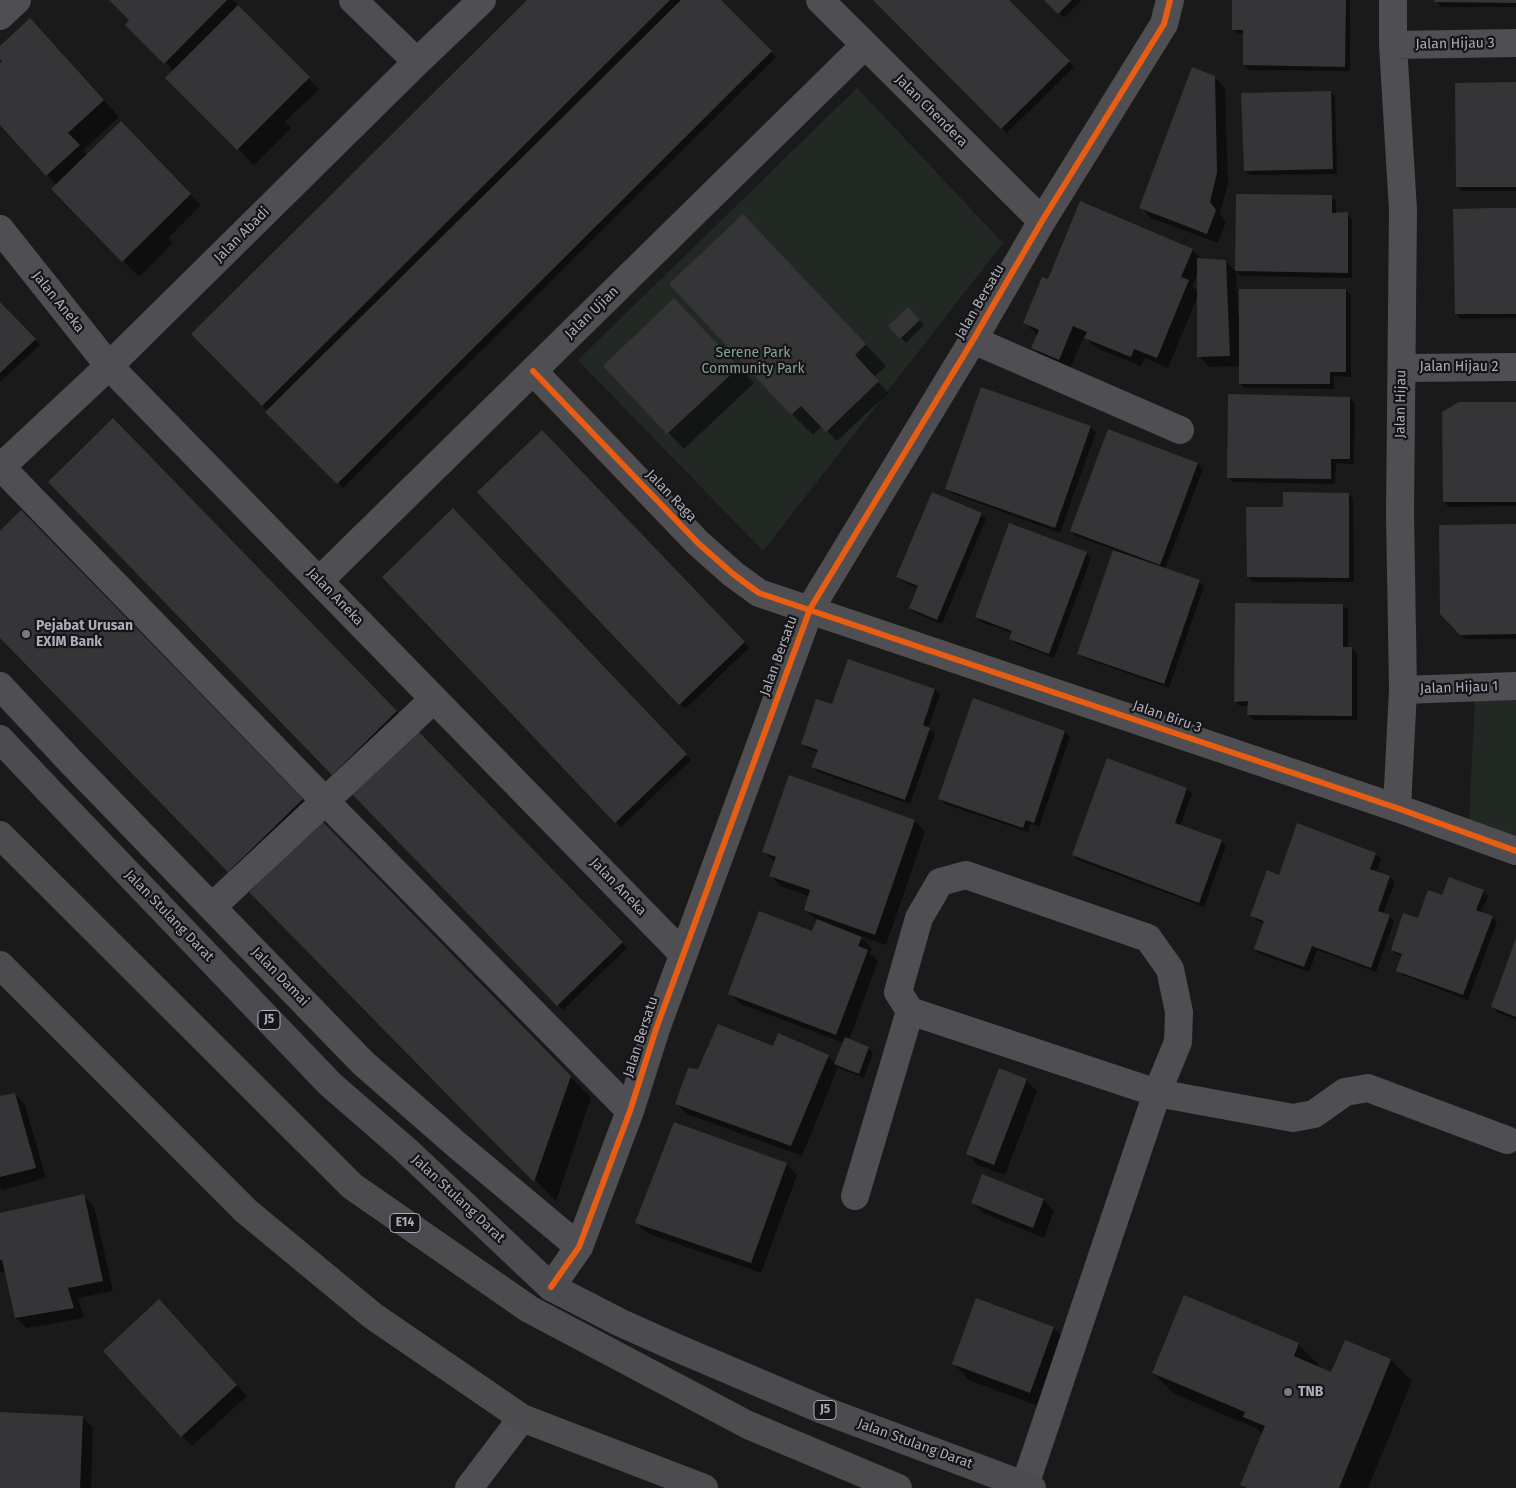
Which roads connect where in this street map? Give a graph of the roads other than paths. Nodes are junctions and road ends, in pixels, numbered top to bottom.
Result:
1 (17, 0) edge
2 (353, 0) edge
3 (482, 0) edge
4 (820, 0) edge
5 (1170, 0) edge
6 (1393, 0) edge
7 (0, 16) edge
8 (1516, 43) edge
9 (865, 45) junction
10 (1393, 45) junction
11 (417, 62) junction
12 (1042, 222) junction
13 (0, 229) edge
14 (973, 340) junction
15 (109, 366) junction
16 (1516, 367) edge
17 (1402, 368) junction
18 (533, 371) junction
19 (1180, 430) dead end
20 (1, 468) edge
21 (319, 581) junction
22 (810, 609) junction
23 (0, 686) edge
24 (1516, 686) edge
25 (1402, 690) junction
26 (434, 699) junction
27 (0, 738) edge
28 (325, 801) junction
29 (1397, 808) junction
30 (0, 835) edge
31 (1516, 851) edge
32 (212, 907) junction
33 (683, 954) junction
34 (0, 964) edge
35 (910, 1011) junction
36 (1157, 1093) junction
37 (630, 1111) junction
38 (1507, 1140) dead end
39 (855, 1196) dead end
40 (578, 1247) junction
41 (551, 1287) junction
42 (522, 1418) junction
43 (1028, 1486) edge
44 (468, 1488) edge
45 (704, 1488) edge
46 (898, 1488) edge

1 - 7 street
2 - 11 street
3 - 11 street, Jalan Abadi
4 - 9 street, Jalan Chendera
5 - 12 street, Jalan Bersatu
6 - 10 street, Jalan Hijau
8 - 10 street, Jalan Hijau 3
9 - 12 street, Jalan Chendera
9 - 18 street, Jalan Ujian
10 - 17 street, Jalan Hijau
11 - 15 street, Jalan Abadi
12 - 14 street, Jalan Bersatu
13 - 15 street, Jalan Aneka
14 - 19 street
14 - 22 street, Jalan Bersatu
15 - 20 street, Jalan Abadi
15 - 21 street, Jalan Aneka
16 - 17 street, Jalan Hijau 2
17 - 25 street, Jalan Hijau
18 - 21 street, Jalan Ujian
18 - 22 street, Jalan Raga
20 - 28 street
21 - 26 street, Jalan Aneka
22 - 29 street, Jalan Biru 3
22 - 33 street, Jalan Bersatu
23 - 32 street, Jalan Damai
24 - 25 street, Jalan Hijau 1
25 - 29 street, Jalan Hijau
26 - 28 street
26 - 33 street, Jalan Aneka
27 - 41 main road, Jalan Stulang Darat / J5
28 - 32 street
28 - 37 street
29 - 31 street, Jalan Biru 3
30 - 46 highway, E14
32 - 40 street, Jalan Damai
33 - 37 street, Jalan Bersatu
34 - 42 highway
35 - 36 street
35 - 36 street
35 - 39 street
36 - 38 street
36 - 43 street
37 - 40 street, Jalan Bersatu
40 - 41 street, Jalan Bersatu
41 - 43 main road, Jalan Stulang Darat / J5
42 - 44 street
42 - 45 highway

